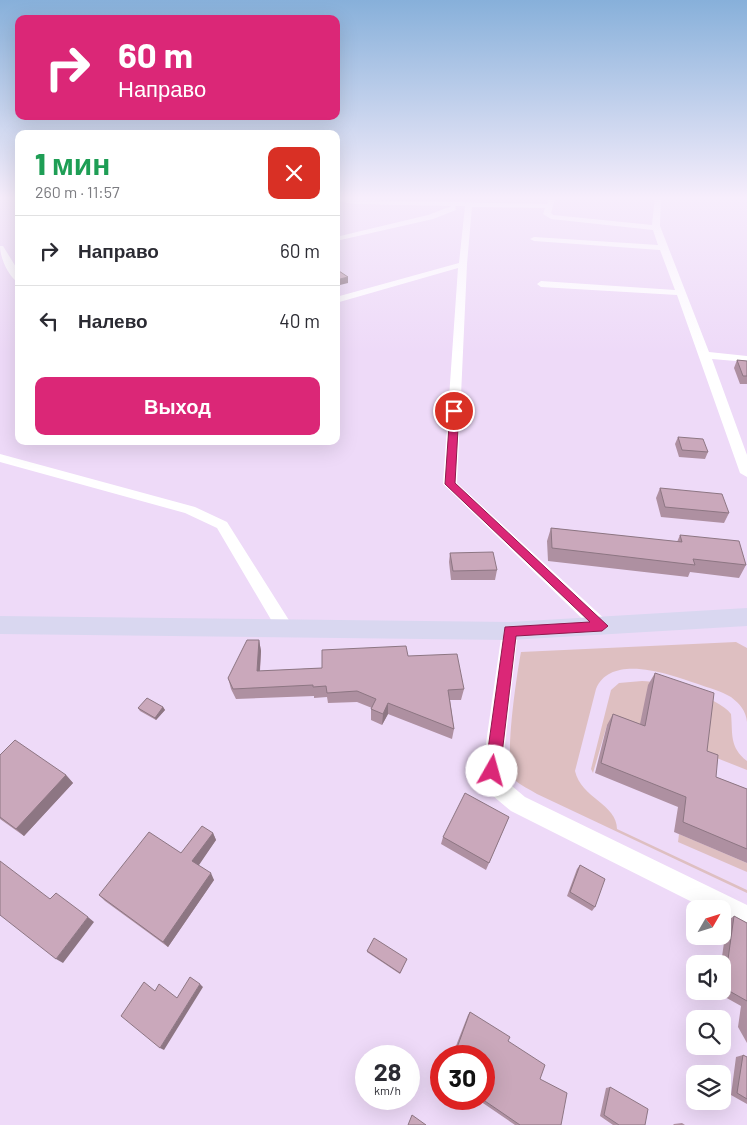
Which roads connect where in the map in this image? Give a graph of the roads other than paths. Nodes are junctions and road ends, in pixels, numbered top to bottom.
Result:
1 (0, 248) edge
2 (464, 248) edge
3 (663, 248) edge
4 (4, 263) edge
5 (463, 264) junction
6 (15, 275) edge
7 (541, 284) dead end
8 (680, 293) junction
9 (340, 299) edge
10 (705, 355) junction
11 (747, 359) edge
12 (0, 458) edge
13 (747, 473) edge
14 (747, 617) edge
15 (0, 625) edge
16 (602, 626) junction
17 (286, 630) junction
18 (510, 631) junction
19 (747, 917) edge

1 - 4 street
2 - 5 street
3 - 8 street
4 - 6 street
5 - 9 street
5 - 16 street
7 - 8 street
8 - 10 street
10 - 11 street
10 - 13 street
12 - 17 street
14 - 16 street
15 - 17 street
16 - 18 street
17 - 18 street
18 - 19 street

